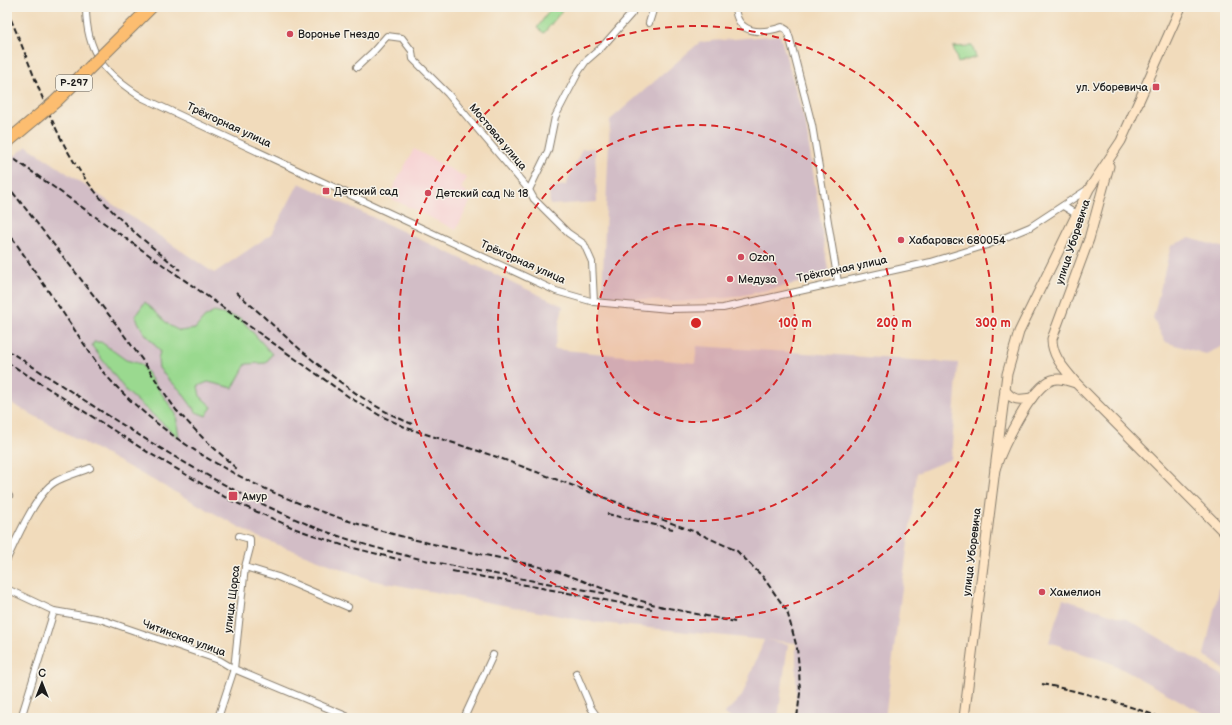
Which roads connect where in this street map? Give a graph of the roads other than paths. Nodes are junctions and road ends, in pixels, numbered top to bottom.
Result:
1 (86, 7) edge
2 (151, 7) edge
3 (654, 7) edge
4 (735, 7) edge
5 (1181, 7) edge
6 (632, 13) dead end
7 (649, 23) dead end
8 (356, 68) dead end
9 (7, 142) edge
10 (1115, 152) junction
11 (1089, 189) junction
12 (529, 190) junction
13 (1063, 206) junction
14 (1076, 214) junction
15 (838, 282) junction
16 (594, 302) junction
17 (1076, 383) junction
18 (1005, 390) junction
19 (1032, 398) junction
20 (90, 468) dead end
21 (995, 469) junction
22 (1225, 533) edge
23 (239, 536) dead end
24 (7, 559) edge
25 (245, 567) junction
26 (7, 589) edge
27 (348, 608) dead end
28 (54, 611) junction
29 (493, 655) dead end
30 (234, 669) junction
31 (576, 674) dead end
32 (21, 718) edge
33 (218, 718) edge
34 (350, 718) edge
35 (464, 718) edge
36 (598, 718) edge
37 (964, 718) edge

1 - 16 street, Трёхгорная улица
2 - 9 highway, Р-297, bridge
3 - 7 street
4 - 15 street
5 - 10 main road
6 - 12 street
8 - 12 street, Мостовая улица
10 - 11 main road, улица Уборевича
10 - 17 main road, улица Уборевича
11 - 13 street, Трёхгорная улица
11 - 14 main road, улица Уборевича
12 - 16 street, Мостовая улица
13 - 14 street
13 - 15 street, Трёхгорная улица
14 - 18 main road, улица Уборевича
15 - 16 street, Трёхгорная улица
17 - 19 main road, улица Уборевича
17 - 22 main road
18 - 19 main road
18 - 21 main road, улица Уборевича
19 - 21 main road, улица Уборевича
20 - 24 street
21 - 37 main road, улица Уборевича
23 - 25 street, улица Щорса
25 - 27 street
25 - 30 street, улица Щорса
26 - 28 street, Читинская улица
28 - 30 street, Читинская улица
28 - 32 street
29 - 35 street
30 - 33 street, улица Щорса
30 - 34 street, Читинская улица
31 - 36 street

